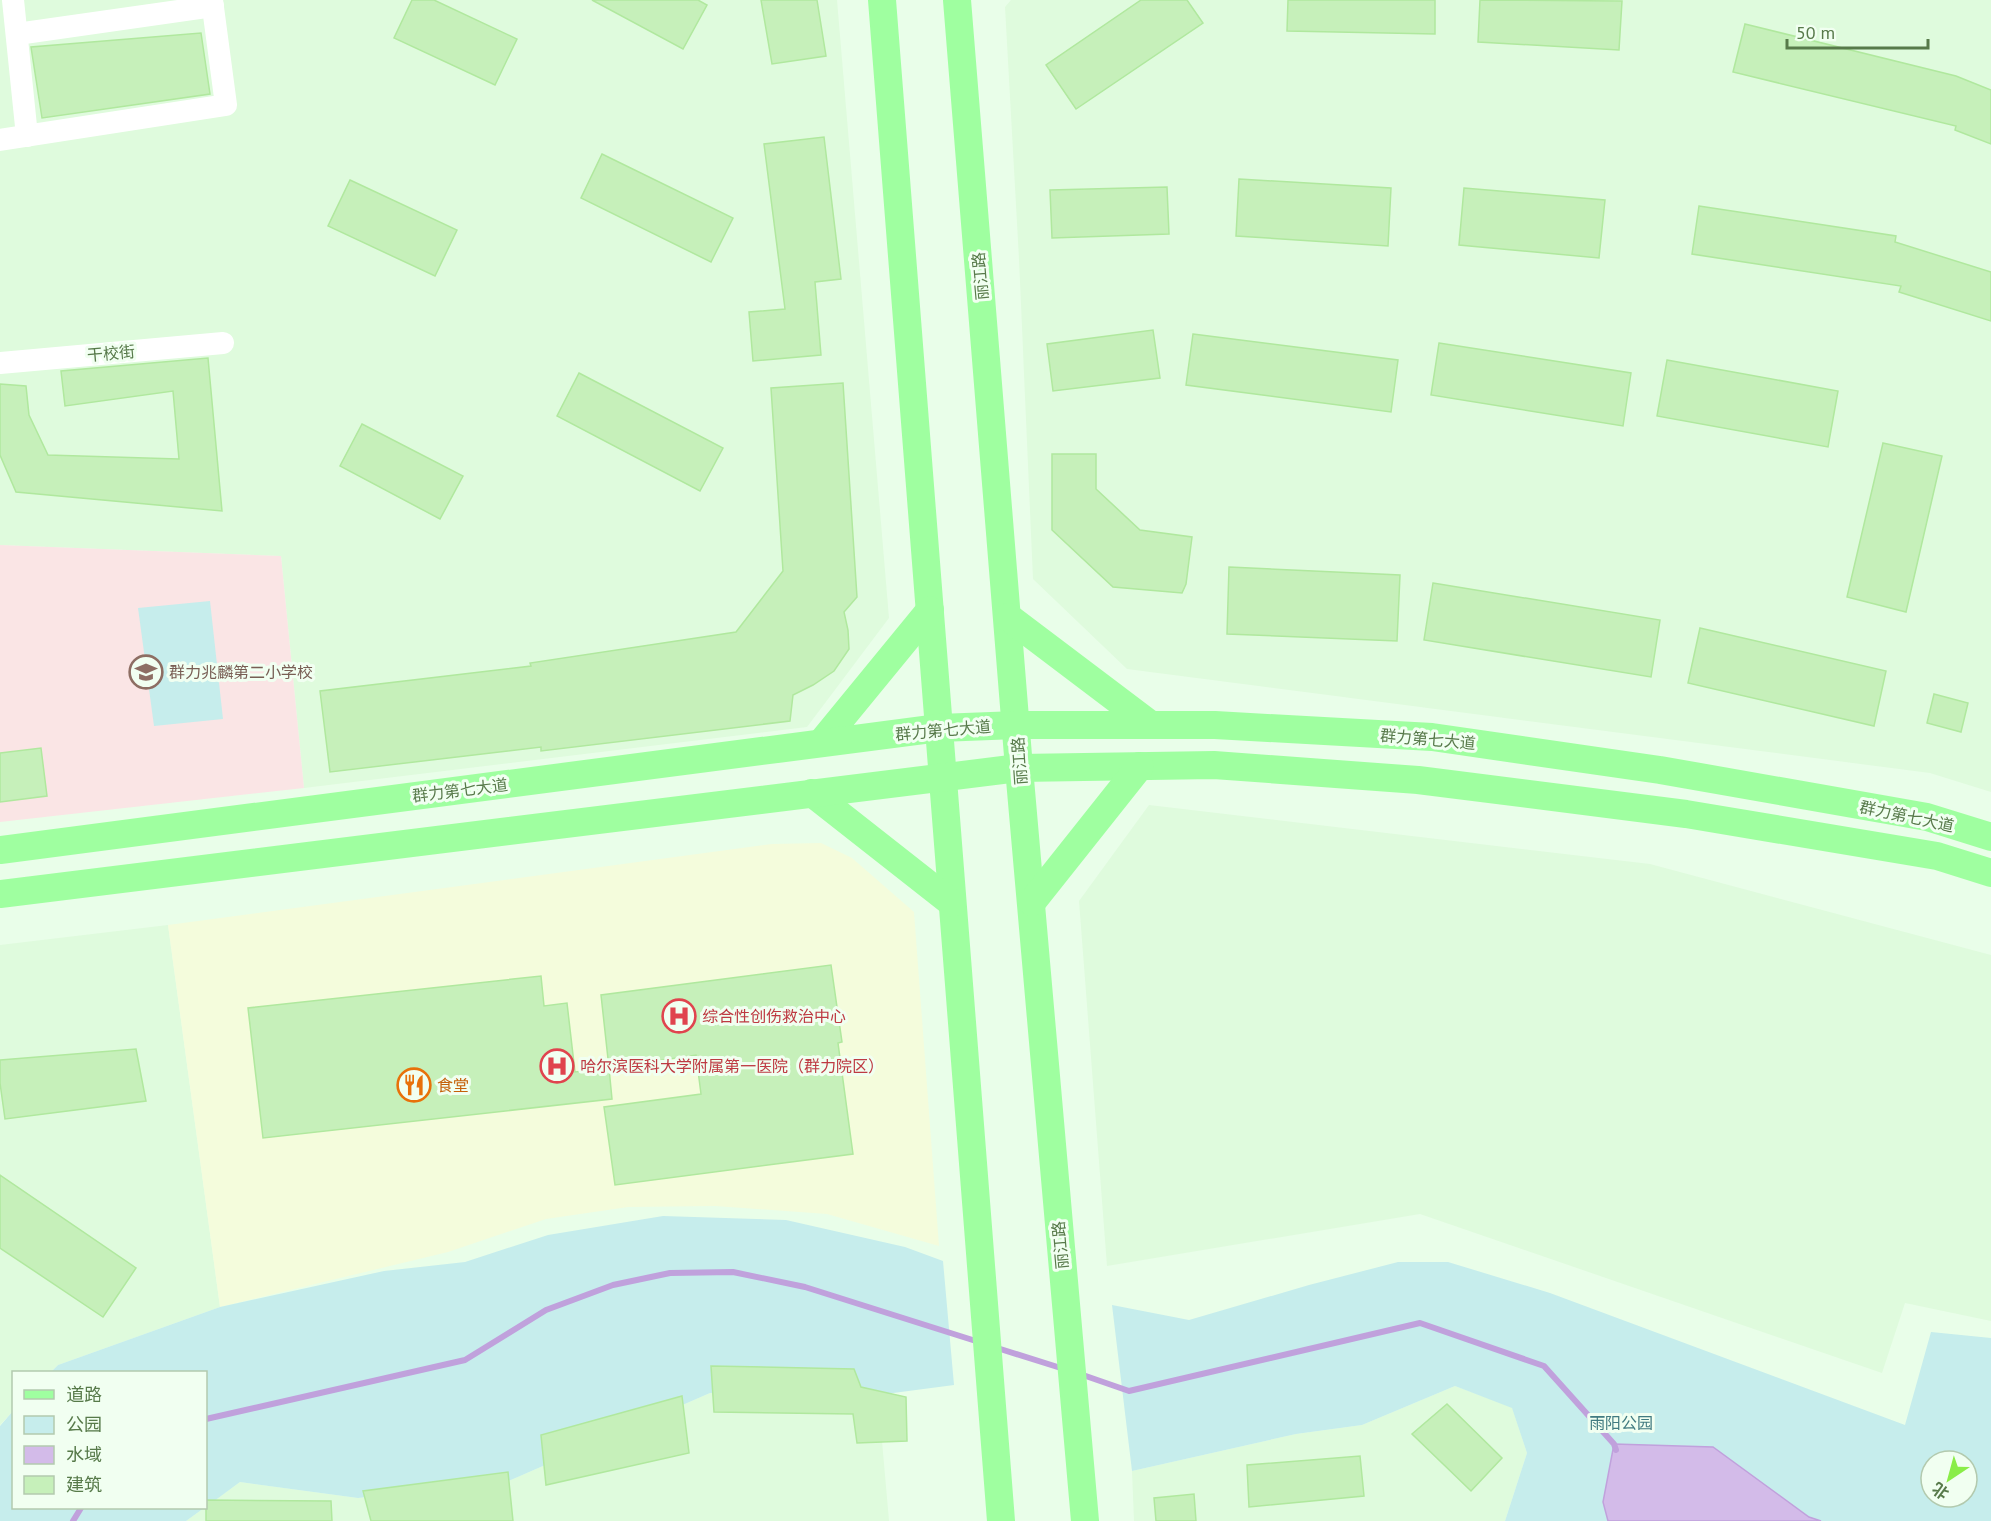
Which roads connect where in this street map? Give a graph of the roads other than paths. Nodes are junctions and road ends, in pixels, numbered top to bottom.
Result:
1 (13, 0) edge
2 (882, 0) edge
3 (957, 0) edge
4 (213, 3) edge
5 (17, 34) junction
6 (27, 136) junction
7 (0, 140) edge
8 (223, 343) dead end
9 (0, 363) edge
10 (930, 610) junction
11 (1008, 616) junction
12 (1017, 725) junction
13 (1151, 725) junction
14 (939, 728) junction
15 (821, 743) junction
16 (1140, 766) junction
17 (1019, 768) junction
18 (942, 777) junction
19 (812, 793) junction
20 (1991, 837) edge
21 (0, 850) edge
22 (1991, 873) edge
23 (0, 894) edge
24 (952, 903) junction
25 (1032, 903) junction
26 (1001, 1521) edge
27 (1085, 1521) edge

1 - 5 street
2 - 10 main road
3 - 11 main road, 丽江路
4 - 5 street
4 - 6 street
5 - 6 street
6 - 7 street
8 - 9 street, 干校街
10 - 14 main road
10 - 15 main road
11 - 12 main road, 丽江路
11 - 13 main road
12 - 13 main road, 群力第七大道
12 - 14 main road, 群力第七大道
12 - 17 main road, 丽江路
13 - 20 main road, 群力第七大道
14 - 15 main road, 群力第七大道
14 - 18 main road
15 - 21 main road, 群力第七大道
16 - 17 main road, 群力第七大道
16 - 22 main road, 群力第七大道
16 - 25 main road
17 - 18 main road, 群力第七大道
17 - 25 main road, 丽江路
18 - 19 main road, 群力第七大道
18 - 24 main road
19 - 23 main road, 群力第七大道
19 - 24 main road
24 - 26 main road
25 - 27 main road, 丽江路

